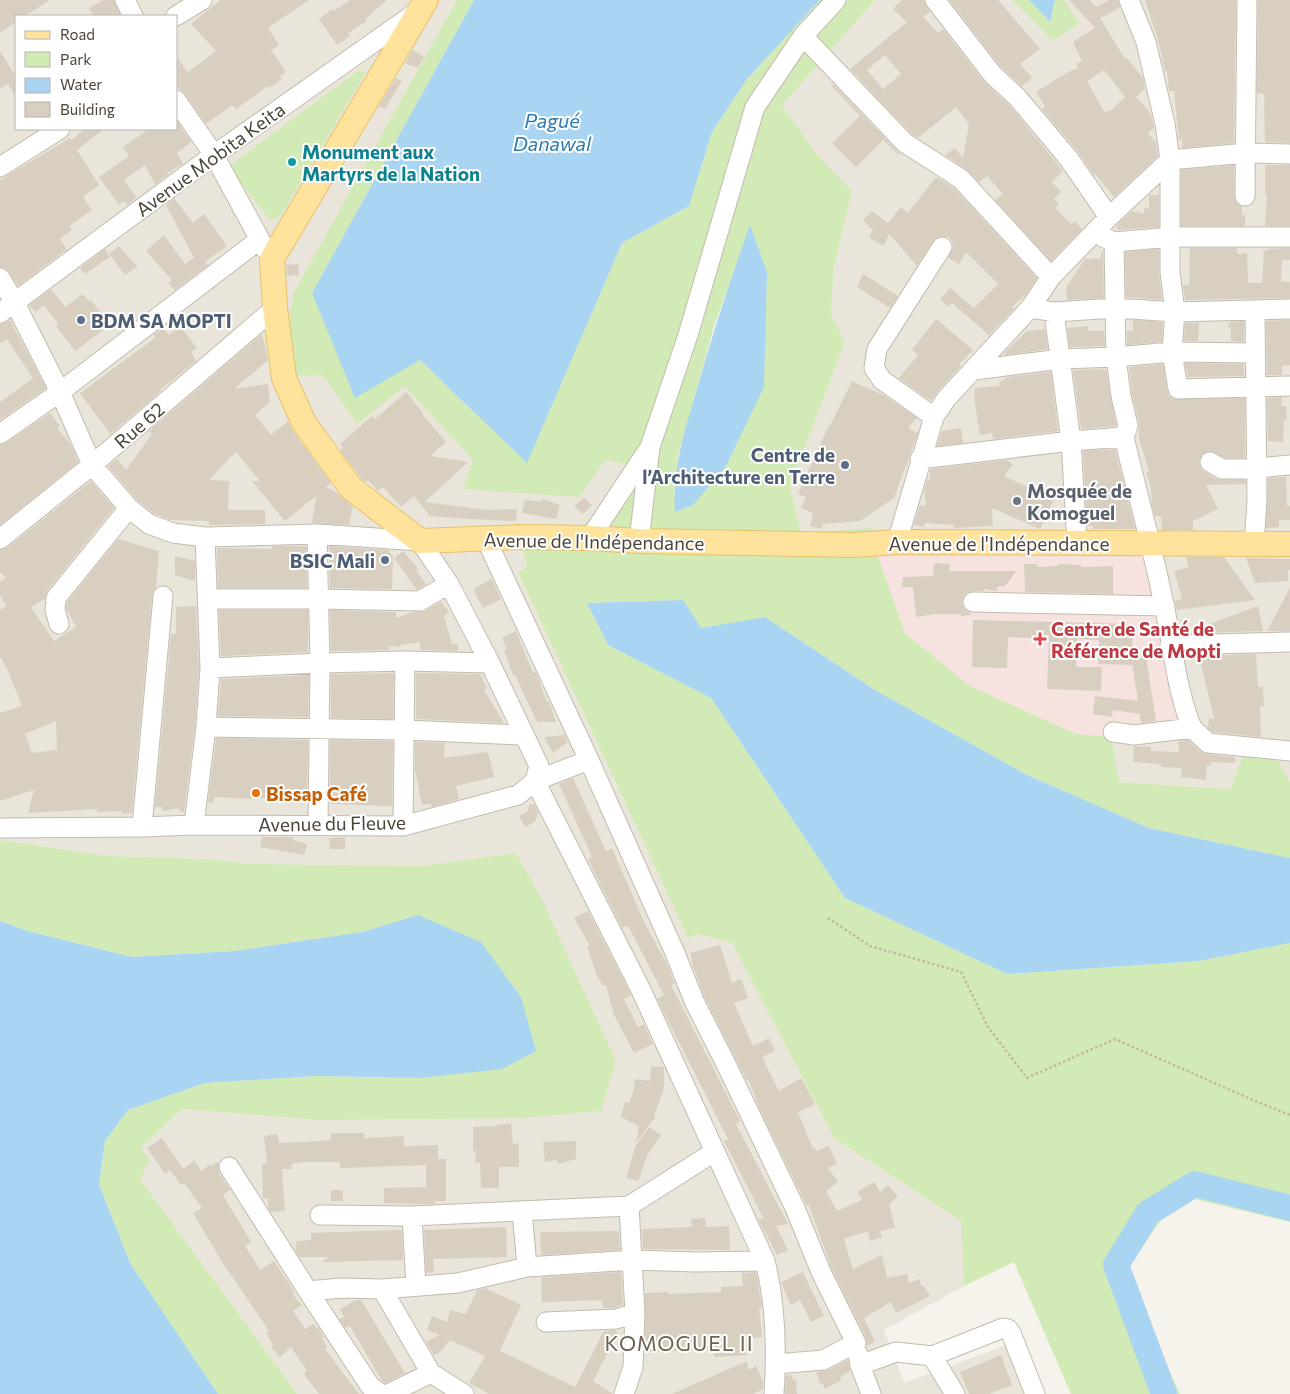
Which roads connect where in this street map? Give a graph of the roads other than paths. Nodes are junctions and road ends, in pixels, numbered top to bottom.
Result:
1 (125, 0) edge
2 (202, 0) edge
3 (836, 0) edge
4 (935, 0) edge
5 (1129, 0) edge
6 (1247, 0) edge
7 (424, 4) edge
8 (132, 15) edge
9 (178, 15) edge
10 (803, 36) junction
11 (178, 103) edge
12 (58, 130) edge
13 (1246, 153) junction
14 (1290, 154) edge
15 (214, 155) junction
16 (1170, 160) junction
17 (0, 167) edge
18 (1245, 196) dead end
19 (1109, 217) junction
20 (1092, 233) junction
21 (1172, 237) junction
22 (1290, 237) edge
23 (1114, 242) junction
24 (942, 246) dead end
25 (265, 250) junction
26 (1050, 277) junction
27 (0, 278) edge
28 (8, 308) edge
29 (275, 308) junction
30 (1030, 308) junction
31 (1116, 308) junction
32 (1290, 309) edge
33 (1255, 310) junction
34 (1054, 312) junction
35 (1176, 312) junction
36 (1172, 352) junction
37 (1255, 353) junction
38 (1116, 358) junction
39 (1061, 359) junction
40 (974, 370) junction
41 (1290, 386) edge
42 (1256, 387) junction
43 (60, 392) junction
44 (934, 417) junction
45 (0, 434) edge
46 (1124, 437) junction
47 (1071, 441) junction
48 (650, 447) junction
49 (920, 459) junction
50 (1210, 462) dead end
51 (92, 465) junction
52 (1290, 465) edge
53 (1257, 467) junction
54 (129, 508) junction
55 (317, 534) junction
56 (204, 536) junction
57 (486, 538) junction
58 (590, 538) junction
59 (0, 539) edge
60 (420, 541) junction
61 (639, 541) junction
62 (897, 542) junction
63 (1150, 542) junction
64 (1077, 543) junction
65 (1254, 544) junction
66 (1290, 544) edge
67 (449, 584) junction
68 (163, 596) dead end
69 (208, 599) junction
70 (319, 599) junction
71 (973, 602) dead end
72 (1165, 606) junction
73 (59, 624) dead end
74 (1290, 642) edge
75 (1170, 645) junction
76 (405, 661) junction
77 (320, 662) junction
78 (490, 663) junction
79 (210, 668) junction
80 (206, 727) junction
81 (1192, 728) junction
82 (319, 729) junction
83 (404, 730) junction
84 (1113, 732) dead end
85 (523, 735) junction
86 (1290, 751) edge
87 (589, 760) junction
88 (535, 781) junction
89 (194, 825) junction
90 (318, 825) junction
91 (403, 826) junction
92 (142, 827) junction
93 (0, 828) edge
94 (714, 1152) junction
95 (229, 1167) dead end
96 (628, 1206) junction
97 (522, 1211) junction
98 (320, 1215) dead end
99 (412, 1216) junction
100 (633, 1260) junction
101 (765, 1261) junction
102 (527, 1267) junction
103 (416, 1286) junction
104 (382, 1289) junction
105 (308, 1291) junction
106 (635, 1313) junction
107 (546, 1322) dead end
108 (856, 1343) junction
109 (932, 1356) junction
110 (776, 1364) junction
111 (860, 1365) junction
112 (431, 1373) junction
113 (381, 1394) edge
114 (388, 1394) edge
115 (464, 1394) edge
116 (624, 1394) edge
117 (774, 1394) edge
118 (871, 1394) edge
119 (955, 1394) edge
120 (1035, 1394) edge

1 - 8 street
2 - 9 street
3 - 10 street
4 - 19 street
5 - 16 street
6 - 13 street
7 - 15 street, Avenue Mobita Keita
7 - 25 main road
10 - 26 street
10 - 48 street
11 - 15 street
12 - 17 street
13 - 14 street
13 - 16 street
13 - 18 street
15 - 25 street
15 - 28 street, Avenue Mobita Keita
16 - 19 street
16 - 21 street
19 - 20 street
20 - 23 street
20 - 26 street
21 - 22 street
21 - 23 street
21 - 35 street
23 - 31 street
24 - 44 street
25 - 29 main road
25 - 43 street
26 - 30 street
27 - 28 street
28 - 43 street
29 - 51 street, Rue 62
29 - 60 main road
30 - 34 street
30 - 40 street
31 - 34 street
31 - 35 street
31 - 38 street
32 - 33 street
33 - 35 street
33 - 37 street
34 - 39 street
35 - 36 street
36 - 37 street
36 - 38 street
36 - 42 street
37 - 42 street
38 - 39 street
38 - 46 street
39 - 40 street
39 - 47 street
40 - 44 street
41 - 42 street
42 - 53 street
43 - 45 street
43 - 51 street
44 - 49 street
46 - 47 street
46 - 63 street
47 - 49 street
47 - 64 street
48 - 58 street
48 - 61 street
49 - 62 street
50 - 53 street
51 - 54 street
51 - 59 street, Rue 62
52 - 53 street
53 - 65 street
54 - 56 street
54 - 73 street
55 - 56 street
55 - 60 street
55 - 70 street
56 - 69 street
57 - 58 main road, Avenue de l'Indépendance
57 - 60 main road, Avenue de l'Indépendance
57 - 87 street
58 - 61 main road, Avenue de l'Indépendance
60 - 67 street
61 - 62 main road, Avenue de l'Indépendance
62 - 64 main road, Avenue de l'Indépendance
63 - 64 main road, Avenue de l'Indépendance
63 - 65 main road, Avenue de l'Indépendance
63 - 72 street
65 - 66 main road, Avenue de l'Indépendance
67 - 70 street
67 - 78 street
68 - 92 street
69 - 70 street
69 - 79 street
70 - 77 street
71 - 72 street
72 - 75 street
74 - 75 street
75 - 81 street
76 - 77 street
76 - 78 street
76 - 83 street
77 - 79 street
77 - 82 street
78 - 85 street
79 - 80 street
80 - 82 street
80 - 89 street
81 - 84 street
81 - 86 street
82 - 83 street
82 - 90 street
83 - 85 street
83 - 91 street
85 - 88 street
87 - 88 street, Avenue du Fleuve
87 - 108 street
88 - 91 street, Avenue du Fleuve
88 - 94 street
89 - 90 street, Avenue du Fleuve
89 - 92 street, Avenue du Fleuve
90 - 91 street, Avenue du Fleuve
92 - 93 street, Avenue du Fleuve
94 - 96 street
94 - 101 street
95 - 105 street
96 - 97 street
96 - 100 street
97 - 99 street
97 - 102 street
98 - 99 street
99 - 103 street
100 - 101 street
100 - 102 street
100 - 106 street
101 - 110 street
102 - 103 street
103 - 104 street
104 - 105 street
104 - 112 street
105 - 113 street
106 - 107 street
106 - 116 street
108 - 110 street
108 - 111 street
109 - 111 street
109 - 119 street
109 - 120 street
110 - 117 street
111 - 118 street
112 - 114 street
112 - 115 street

